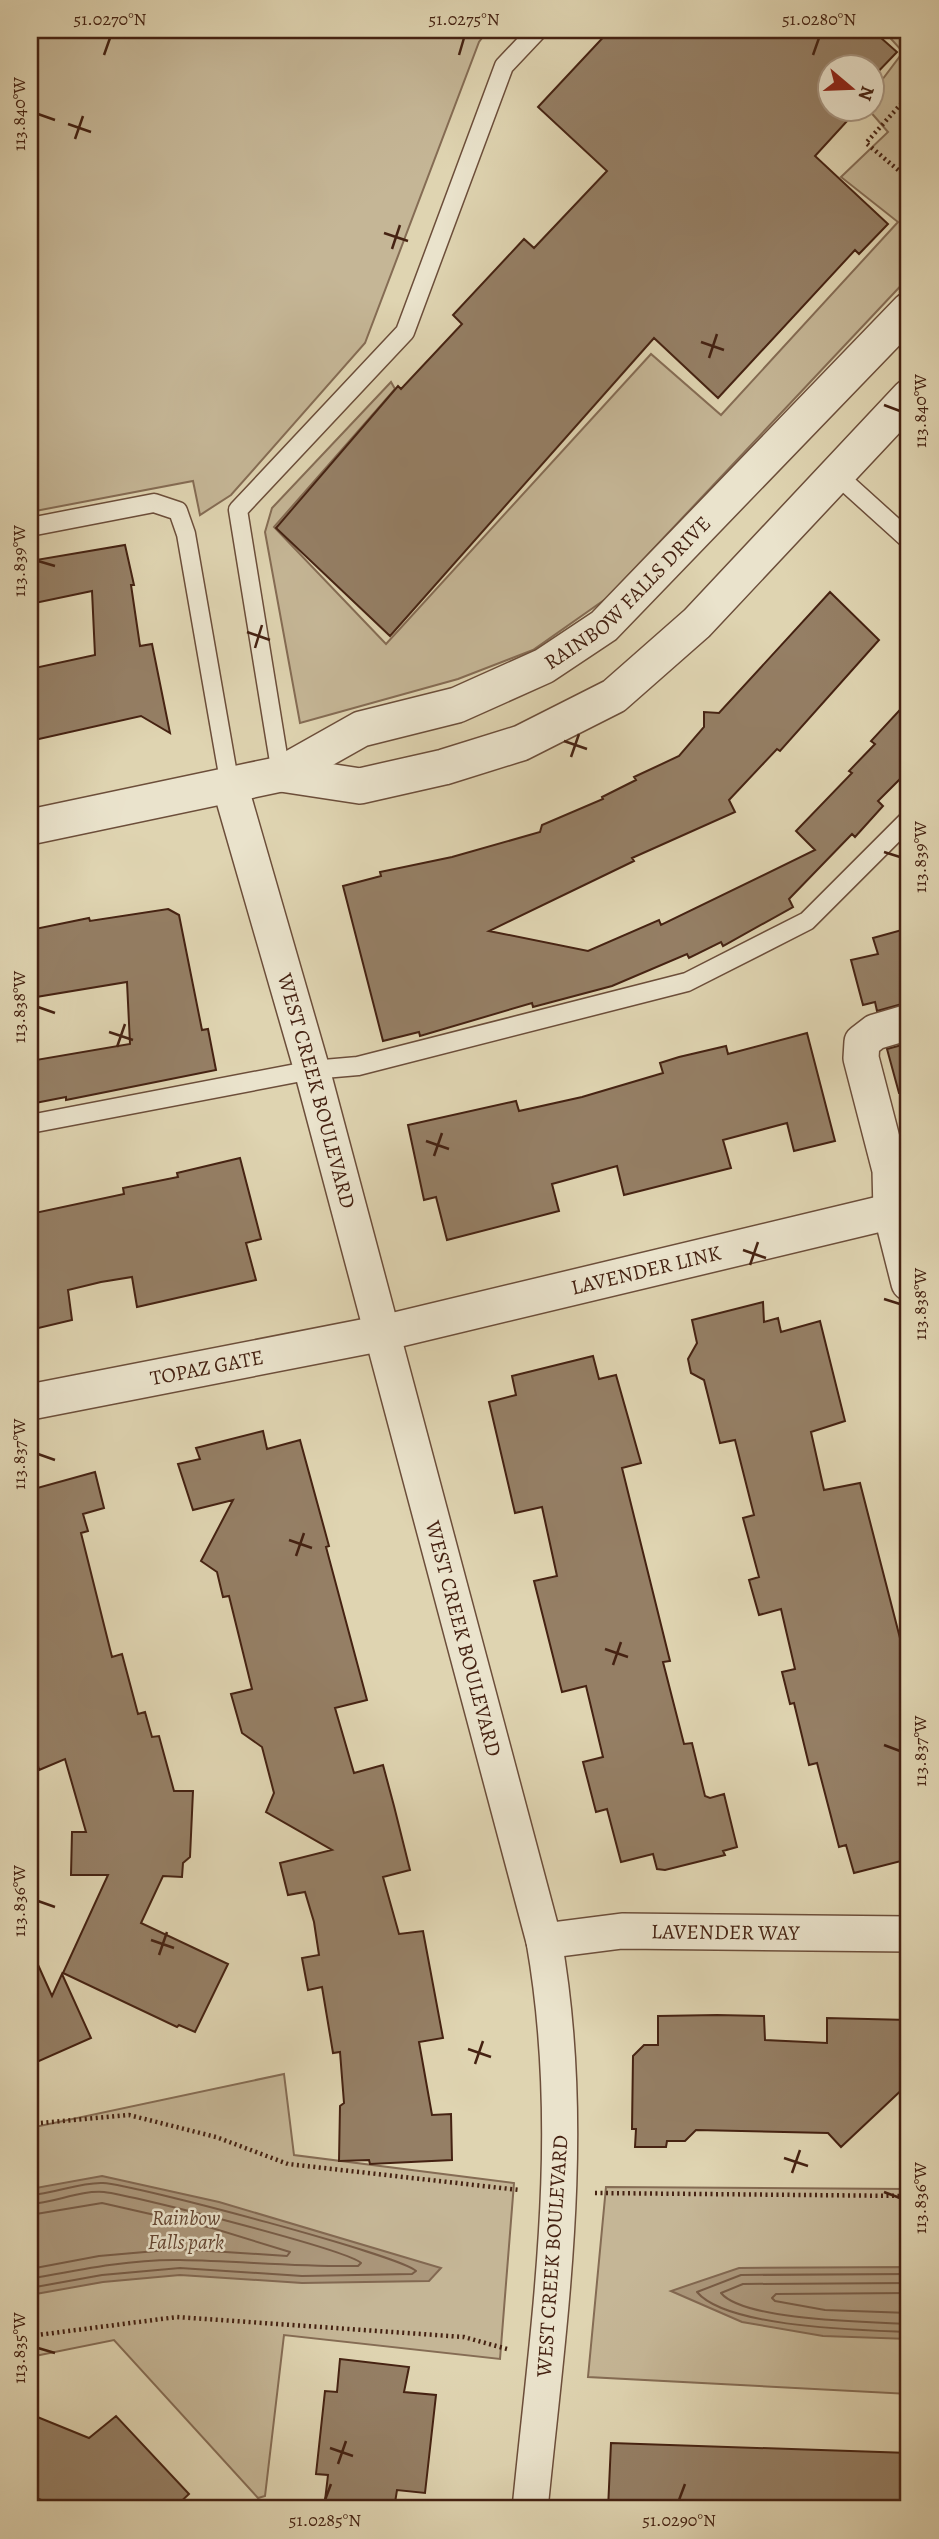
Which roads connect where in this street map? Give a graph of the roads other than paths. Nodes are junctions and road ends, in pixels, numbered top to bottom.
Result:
1 (538, 30) edge
2 (909, 310) edge
3 (909, 397) edge
4 (837, 475) junction
5 (30, 527) edge
6 (909, 540) edge
7 (281, 774) junction
8 (230, 786) junction
9 (909, 819) edge
10 (30, 827) edge
11 (909, 1022) edge
12 (312, 1070) junction
13 (30, 1124) edge
14 (900, 1209) edge
15 (909, 1283) edge
16 (383, 1333) junction
17 (30, 1402) edge
18 (909, 1934) edge
19 (544, 1941) junction
20 (530, 2509) edge

1 - 7 lane
2 - 7 street, RAINBOW FALLS DRIVE
3 - 4 street, RAINBOW FALLS DRIVE
4 - 6 lane
4 - 7 street, RAINBOW FALLS DRIVE
5 - 8 lane
7 - 8 street, RAINBOW FALLS DRIVE
8 - 10 street, RAINBOW FALLS DRIVE
8 - 12 street, WEST CREEK BOULEVARD
9 - 12 lane
11 - 14 street
12 - 13 lane
12 - 16 street, WEST CREEK BOULEVARD
14 - 15 street
14 - 16 street, LAVENDER LINK
16 - 17 street, TOPAZ GATE
16 - 19 street, WEST CREEK BOULEVARD
18 - 19 street, LAVENDER WAY
19 - 20 street, WEST CREEK BOULEVARD

